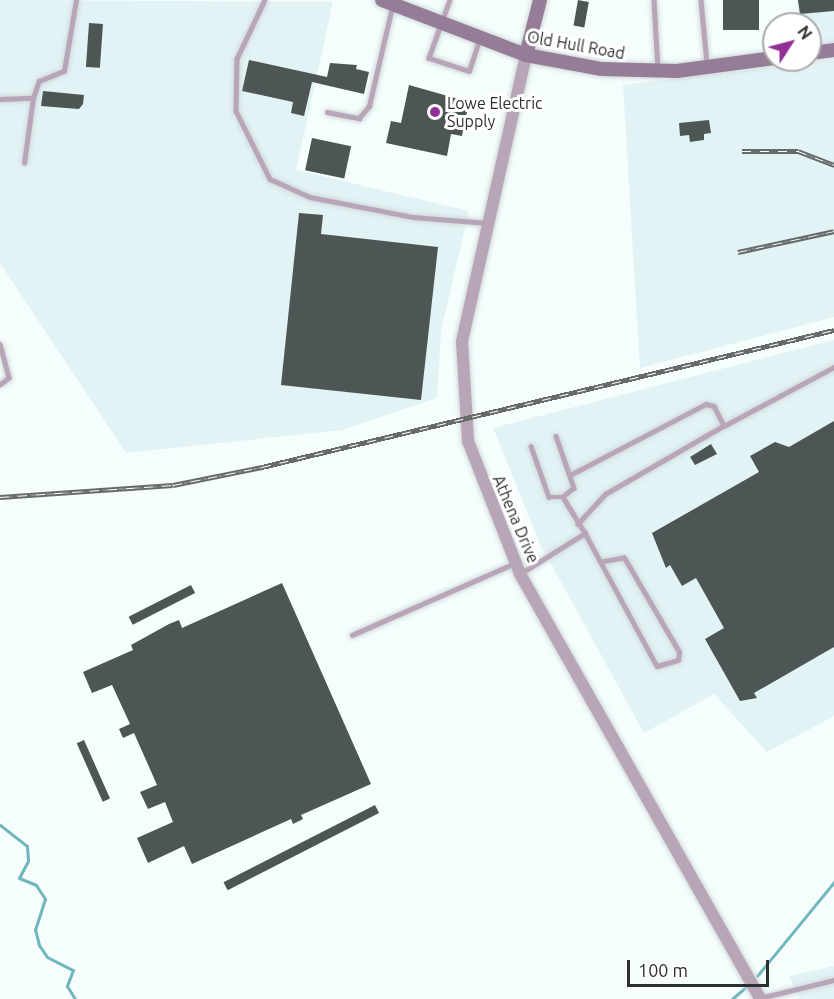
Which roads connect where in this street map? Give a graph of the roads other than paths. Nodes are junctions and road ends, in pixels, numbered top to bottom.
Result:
1 (76, 0) edge
2 (265, 0) edge
3 (450, 0) edge
4 (540, 0) edge
5 (654, 0) edge
6 (701, 0) edge
7 (387, 2) edge
8 (440, 23) junction
9 (480, 38) junction
10 (526, 55) junction
11 (762, 60) edge
12 (707, 67) junction
13 (658, 71) junction
14 (0, 99) edge
15 (33, 99) junction
16 (327, 112) dead end
17 (24, 163) dead end
18 (488, 223) junction
19 (0, 344) edge
20 (834, 368) edge
21 (0, 385) edge
22 (724, 426) junction
23 (556, 436) dead end
24 (531, 446) dead end
25 (570, 475) junction
26 (563, 498) junction
27 (578, 524) junction
28 (585, 533) junction
29 (602, 562) junction
30 (518, 568) junction
31 (352, 634) dead end
32 (834, 980) edge
33 (760, 999) edge

1 - 15 lane
2 - 18 lane
3 - 8 lane
4 - 10 main road, Athena Drive
5 - 13 lane
6 - 12 lane
7 - 8 main road, Old Hull Road
7 - 16 lane
8 - 9 main road, Old Hull Road
8 - 9 lane
9 - 10 main road, Old Hull Road
10 - 13 main road, Old Hull Road
10 - 18 street, Athena Drive
11 - 12 main road, Old Hull Road
12 - 13 main road, Old Hull Road
14 - 15 lane
15 - 17 lane
18 - 30 street, Athena Drive
19 - 21 lane
20 - 22 lane
22 - 25 lane
22 - 27 lane
23 - 25 lane
24 - 26 lane
25 - 26 lane
26 - 27 lane
27 - 28 lane
28 - 29 lane
28 - 30 lane
29 - 29 lane
30 - 31 lane
30 - 33 street, Athena Drive
32 - 33 lane

